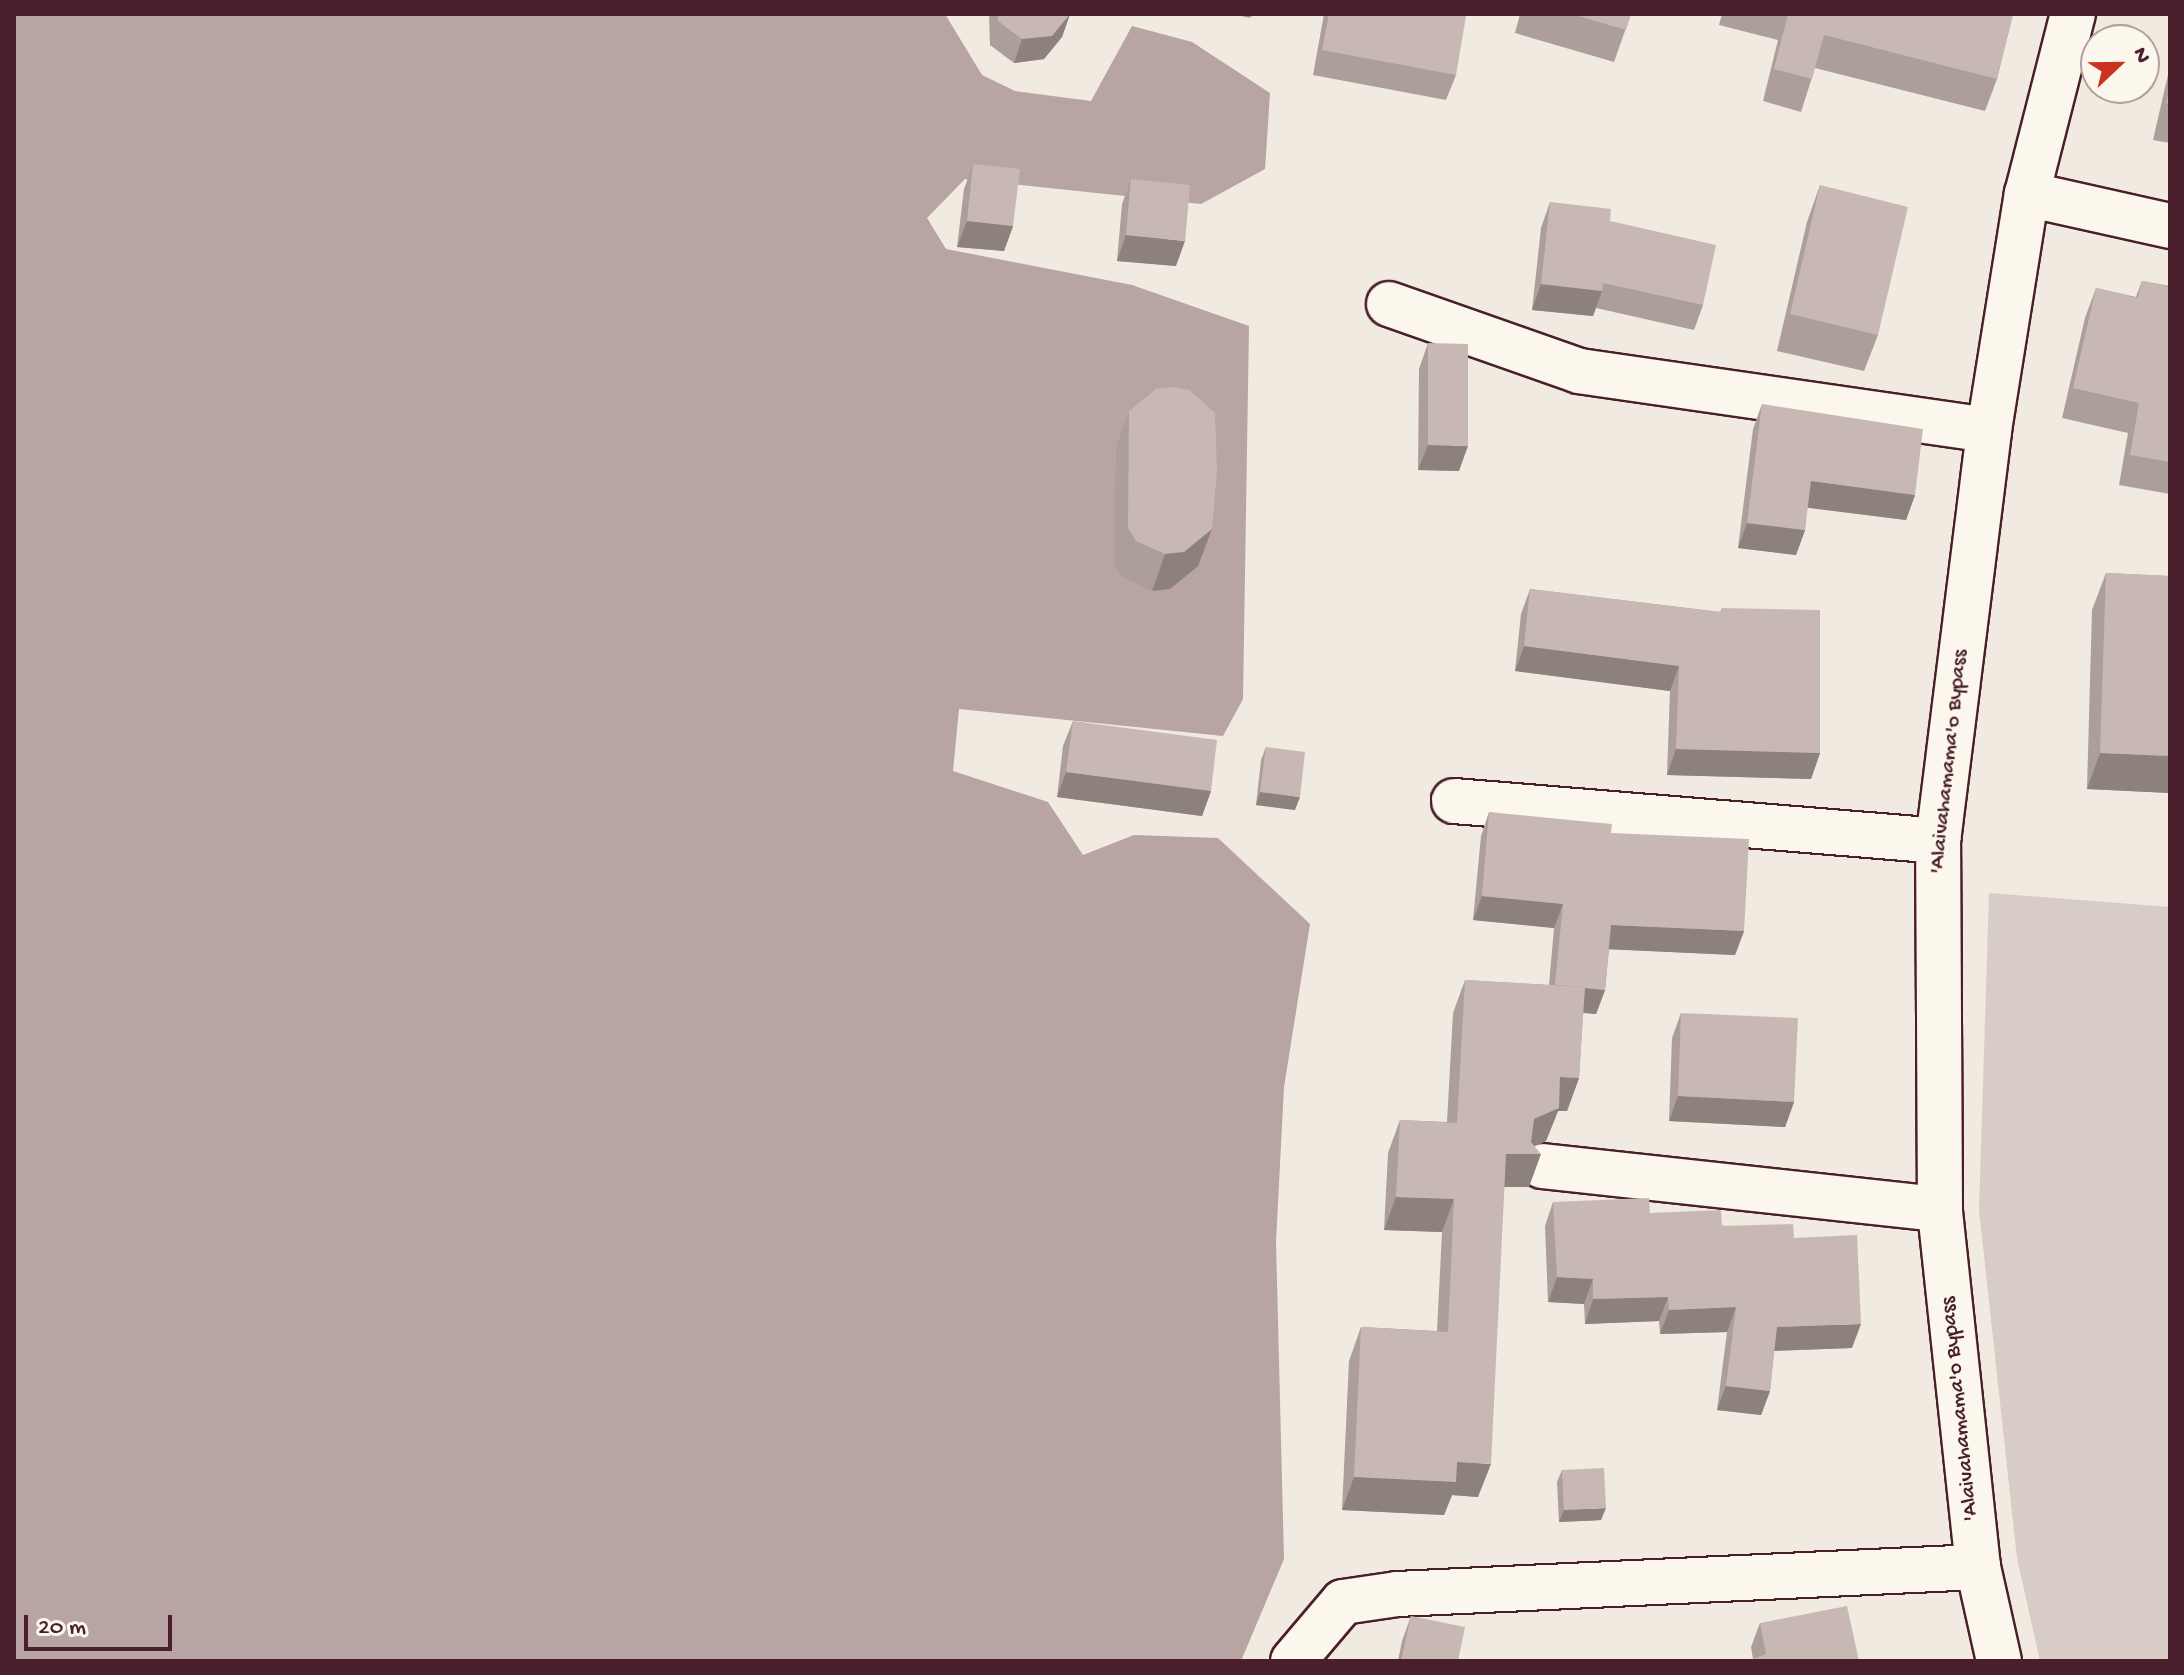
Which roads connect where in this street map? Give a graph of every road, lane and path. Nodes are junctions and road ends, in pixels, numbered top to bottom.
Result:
1 (2073, 14) edge
2 (2027, 194) junction
3 (2170, 226) edge
4 (1389, 304) dead end
5 (1989, 430) junction
6 (1454, 801) dead end
7 (1938, 841) junction
8 (1542, 1166) edge
9 (1940, 1209) junction
10 (1978, 1567) junction
11 (1293, 1661) edge
12 (1999, 1661) edge

1 - 2 street, 'Alaivahamama'o Bypass
2 - 3 street
2 - 5 street, 'Alaivahamama'o Bypass
4 - 5 street
5 - 7 street, 'Alaivahamama'o Bypass
6 - 7 street
7 - 9 street, 'Alaivahamama'o Bypass
8 - 9 street
9 - 10 street, 'Alaivahamama'o Bypass
10 - 11 street
10 - 12 street, 'Alaivahamama'o Bypass

